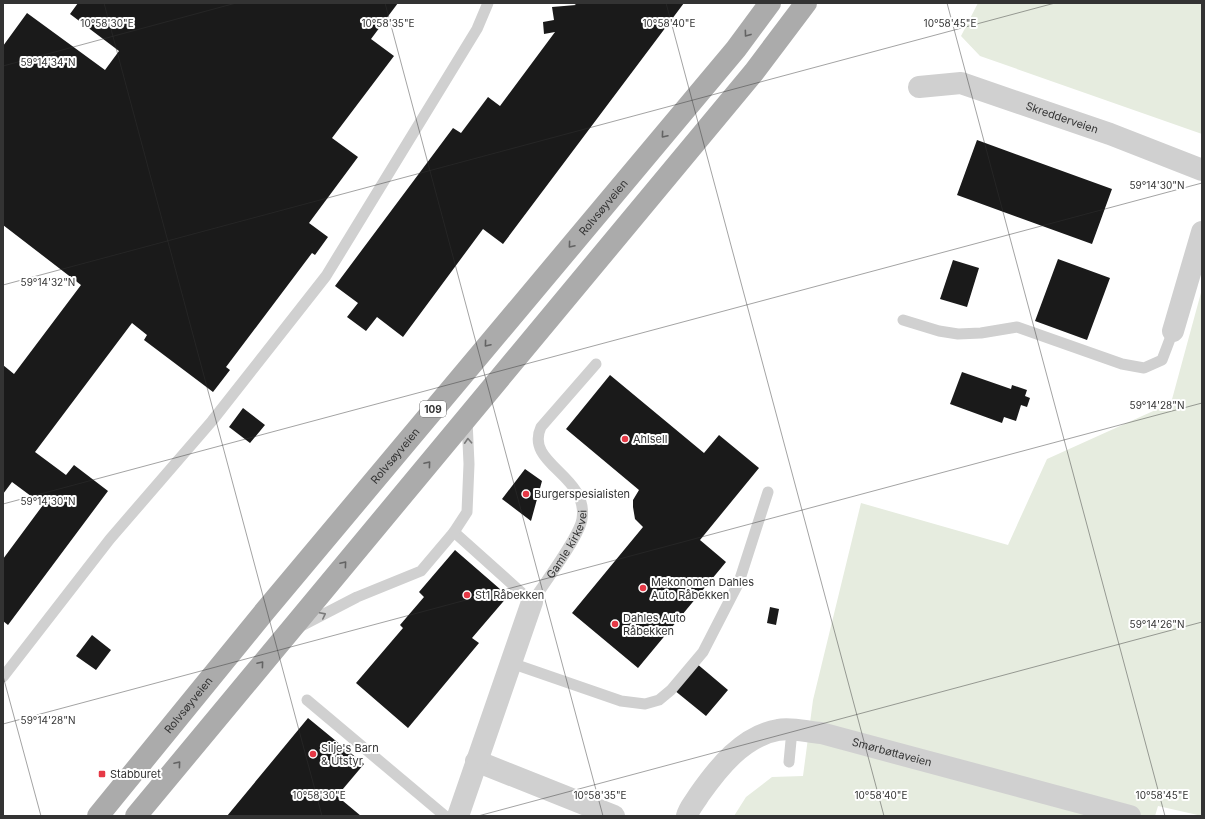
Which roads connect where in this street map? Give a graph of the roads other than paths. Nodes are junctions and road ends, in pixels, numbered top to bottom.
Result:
1 (488, 3) edge
2 (770, 3) edge
3 (806, 3) edge
4 (919, 86) dead end
5 (1202, 170) edge
6 (1202, 232) edge
7 (903, 320) dead end
8 (1173, 331) joint
9 (596, 364) dead end
10 (466, 418) junction
11 (768, 492) dead end
12 (454, 532) junction
13 (532, 602) junction
14 (288, 632) junction
15 (511, 663) junction
16 (3, 677) edge
17 (307, 700) dead end
18 (792, 730) junction
19 (476, 762) junction
20 (789, 762) dead end
21 (98, 816) edge
22 (136, 816) edge
23 (446, 816) edge
24 (458, 816) edge
25 (614, 816) edge
26 (687, 816) edge
27 (1130, 816) edge

1 - 16 lane
2 -> 21 main road, Rolvsøyveien / 109
3 - 10 main road, 109
4 - 5 street, Skredderveien
6 - 8 street
7 - 8 lane
9 - 13 lane, Gamle kirkevei
12 -> 10 lane
14 -> 10 main road, 109
11 - 15 lane
12 - 13 lane
14 -> 12 lane
13 - 15 street, Gamle kirkevei
22 -> 14 main road, 109
15 - 19 street, Gamle kirkevei
17 - 23 lane
18 - 20 lane
18 - 26 street, Smørbøttaveien
18 - 27 street, Smørbøttaveien
19 - 24 street, Gamle kirkevei
19 - 25 street

